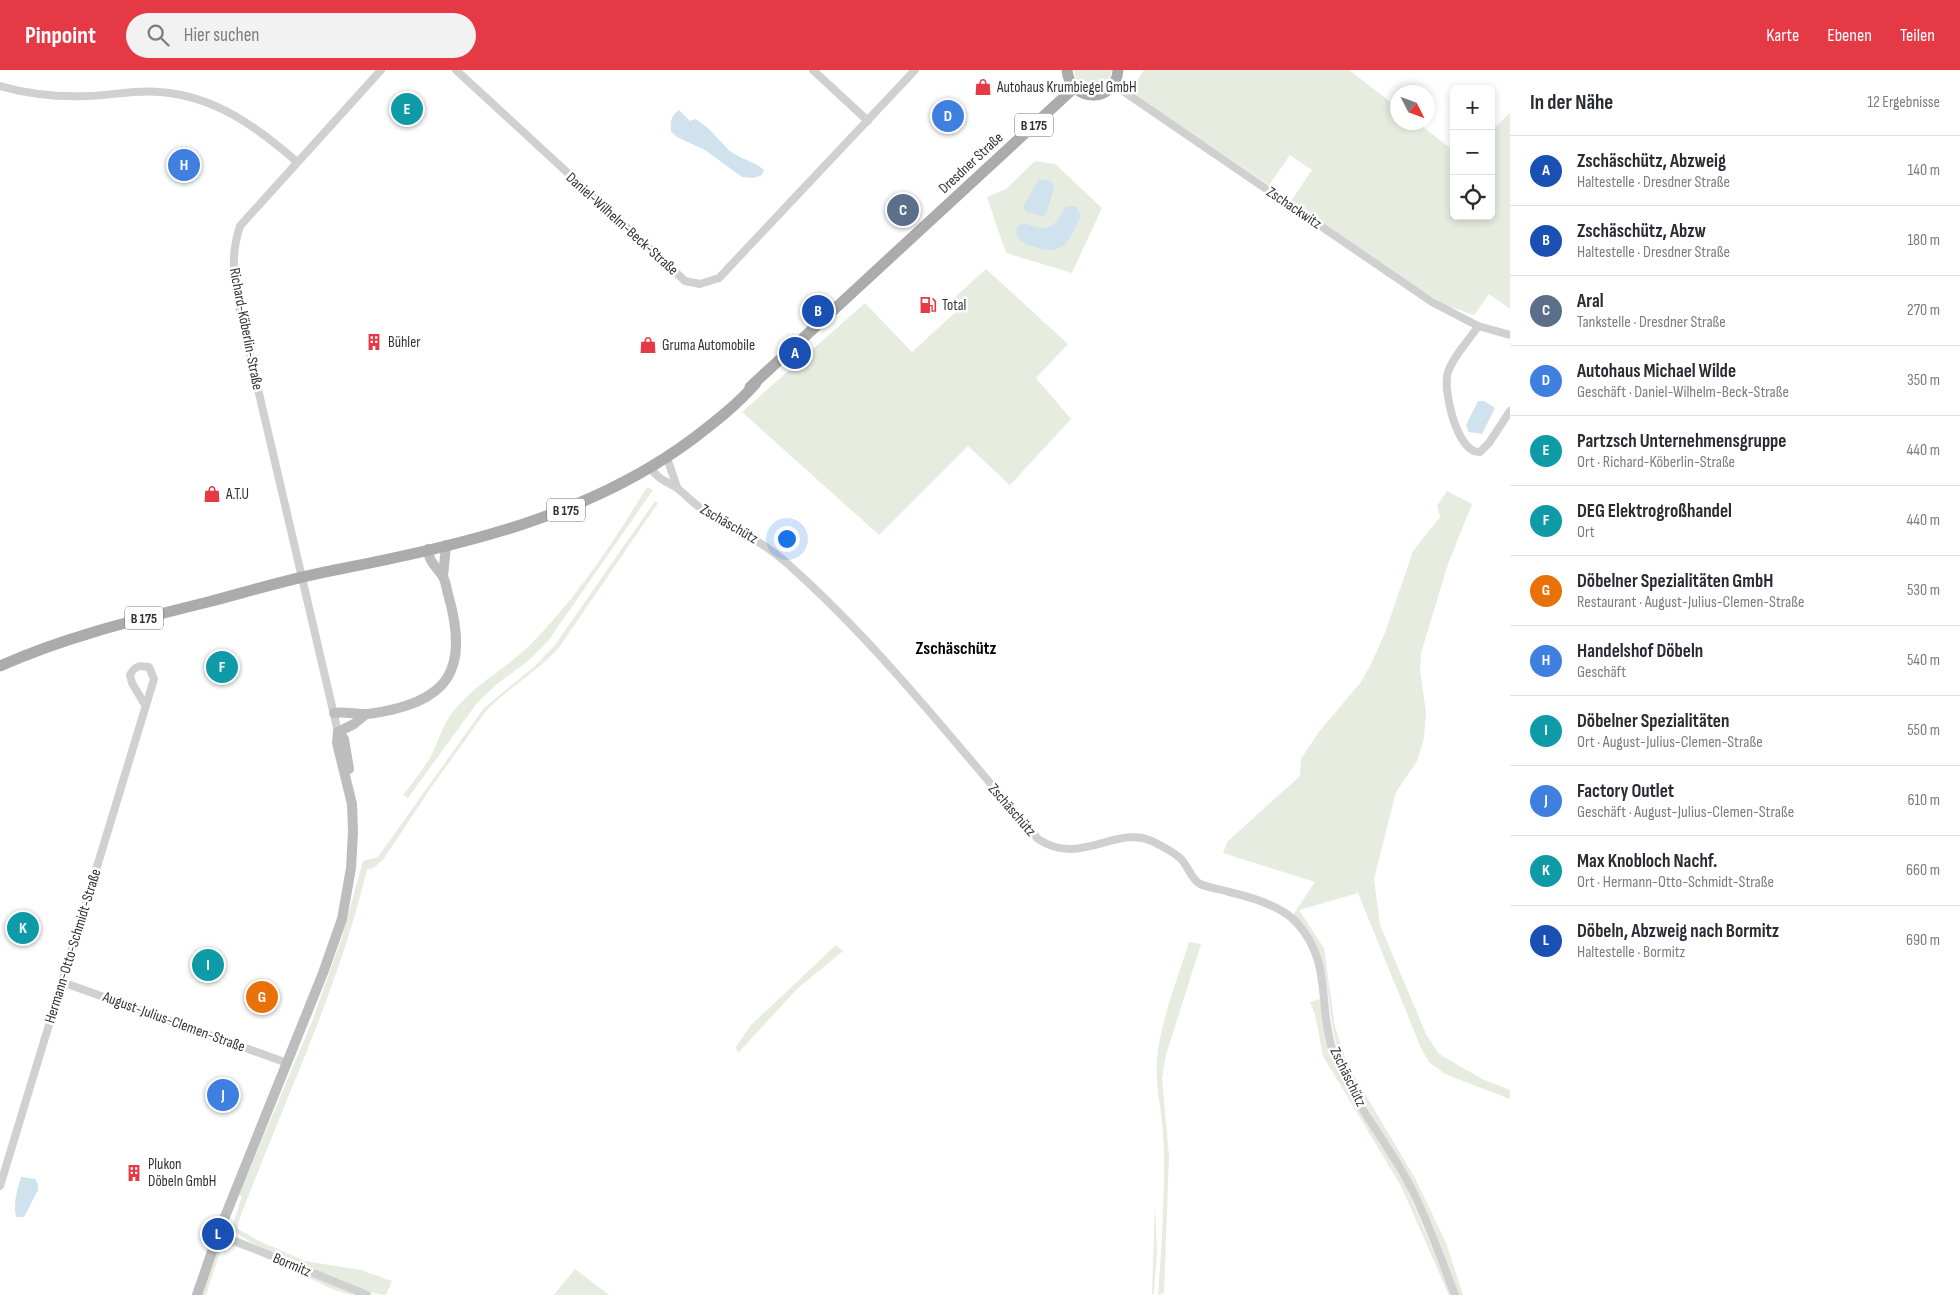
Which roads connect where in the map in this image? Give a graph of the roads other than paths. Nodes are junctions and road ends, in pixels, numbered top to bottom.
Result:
1 (381, 70) edge
2 (456, 70) edge
3 (813, 70) edge
4 (915, 70) edge
5 (1067, 70) edge
6 (1118, 70) edge
7 (1114, 85) junction
8 (0, 86) edge
9 (1074, 88) junction
10 (868, 121) junction
11 (297, 162) junction
12 (1478, 326) junction
13 (1510, 335) edge
14 (1510, 411) edge
15 (667, 458) junction
16 (651, 468) junction
17 (677, 488) junction
18 (446, 545) junction
19 (428, 549) junction
20 (443, 577) junction
21 (0, 666) edge
22 (145, 705) junction
23 (334, 713) junction
24 (366, 714) junction
25 (338, 732) junction
26 (62, 982) junction
27 (286, 1063) junction
28 (0, 1186) edge
29 (218, 1234) junction
30 (197, 1295) edge
31 (367, 1295) edge
32 (1456, 1295) edge

1 - 11 street, Richard-Köberlin-Straße
2 - 10 street, Daniel-Wilhelm-Beck-Straße
3 - 10 street
4 - 10 street, Daniel-Wilhelm-Beck-Straße
5 - 9 main road
6 - 7 main road
7 - 9 main road
7 - 12 street, Zschackwitz
8 - 11 street
9 - 15 main road, Dresdner Straße / B 175
11 - 23 street, Richard-Köberlin-Straße
12 - 13 street, Zschackwitz
12 - 14 street
15 - 16 main road, Dresdner Straße / B 175
15 - 17 street
16 - 17 street, Zschäschütz
16 - 18 main road, B 175
17 - 32 street, Zschäschütz
18 - 19 main road, B 175
18 - 20 street
19 - 20 street
19 - 21 main road, B 175
20 - 24 street
22 - 22 street, Hermann-Otto-Schmidt-Straße
22 - 26 street, Hermann-Otto-Schmidt-Straße
23 - 24 street
23 - 25 street, Richard-Köberlin-Straße
24 - 25 street
25 - 27 street
26 - 27 street, August-Julius-Clemen-Straße
26 - 28 street, Hermann-Otto-Schmidt-Straße
27 - 29 street
29 - 30 street
29 - 31 street, Bormitz

